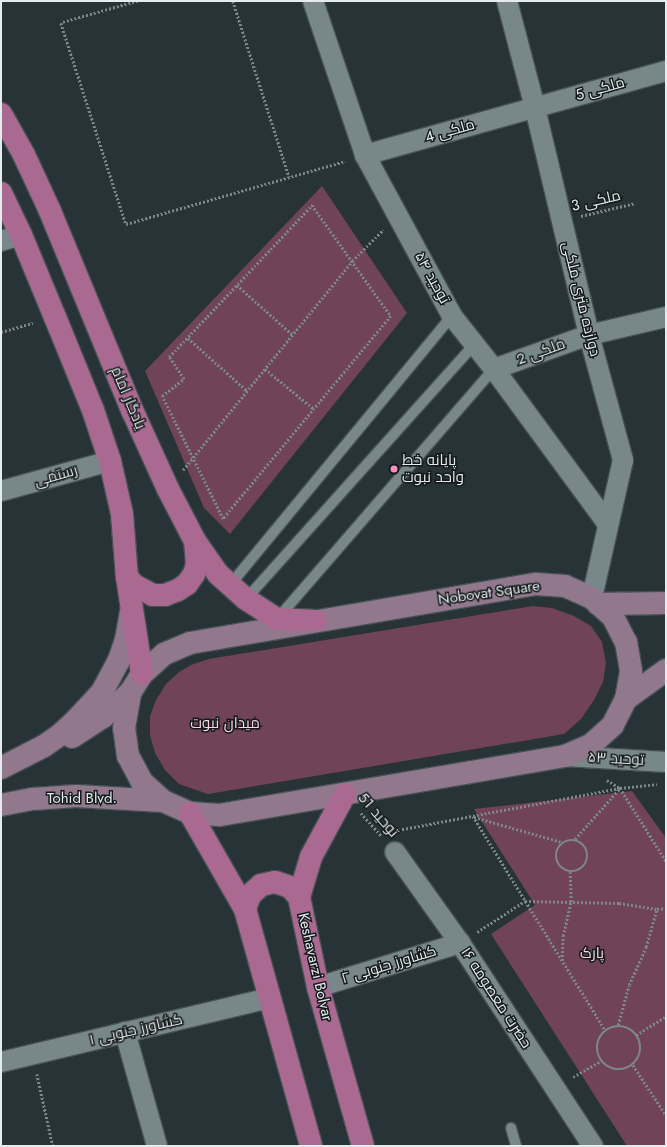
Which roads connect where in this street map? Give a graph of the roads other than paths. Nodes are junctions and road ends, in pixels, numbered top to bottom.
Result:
1 (313, 1) edge
2 (507, 1) edge
3 (666, 71) edge
4 (535, 108) junction
5 (1, 114) edge
6 (365, 155) junction
7 (1, 193) edge
8 (11, 238) edge
9 (452, 316) junction
10 (666, 317) edge
11 (589, 335) junction
12 (475, 344) junction
13 (494, 369) junction
14 (110, 461) junction
15 (1, 491) edge
16 (608, 524) junction
17 (196, 541) junction
18 (127, 577) junction
19 (238, 592) junction
20 (595, 601) junction
21 (666, 603) edge
22 (131, 608) junction
23 (277, 619) junction
24 (316, 621) junction
25 (666, 670) edge
26 (142, 674) junction
27 (130, 694) junction
28 (626, 700) junction
29 (565, 756) junction
30 (666, 762) edge
31 (1, 768) edge
32 (345, 794) junction
33 (163, 801) junction
34 (1, 805) edge
35 (190, 813) junction
36 (395, 852) road end
37 (299, 897) junction
38 (245, 908) junction
39 (460, 943) junction
40 (318, 987) junction
41 (270, 998) junction
42 (125, 1032) junction
43 (1, 1062) edge
44 (511, 1128) dead end
45 (157, 1146) edge
46 (311, 1146) edge
47 (363, 1146) edge
48 (516, 1146) edge
49 (593, 1146) edge

1 - 6 street, توحید ۵۴
2 - 4 street, دوازده متری ملکی
3 - 4 street, ملکی 5
4 - 6 street, ملکی 4
4 - 11 street, دوازده متری ملکی
5 - 17 main road, یادگار امام
6 - 9 street, توحید ۵۴
7 - 8 main road
8 - 14 main road
9 - 12 street, توحید ۵۴
9 - 19 lane
10 - 11 street, ملکی 2
11 - 13 street, ملکی 2
11 - 16 street, دوازده متری ملکی
12 - 13 street, توحید ۵۴
12 - 19 lane
13 - 16 street, توحید ۵۴
13 - 23 lane
14 - 15 street, رستمی
14 - 18 main road
16 - 20 street, دوازده متری ملکی
17 - 18 main road
17 - 19 main road, یادگار امام
18 - 22 main road
19 - 23 main road, یادگار امام
20 - 21 main road
20 - 24 main road, Nobovat Square
20 - 28 main road, Nobovat Square
22 - 26 main road
22 - 31 main road
23 - 24 main road, یادگار امام
24 - 26 main road, Nobovat Square
25 - 28 main road
26 - 27 main road, Nobovat Square
27 - 31 main road
27 - 33 main road, Nobovat Square
28 - 29 main road, Nobovat Square
29 - 30 street, توحید ۵۳
29 - 32 main road, Nobovat Square
32 - 35 main road, Nobovat Square
32 - 37 main road, Keshavarzi Bolvar
33 - 34 main road, Tohid Blvd.
33 - 35 main road, Nobovat Square
35 - 38 main road
36 - 39 street, حضرت معصومه ۱۶
37 - 38 main road
37 - 40 main road, Keshavarzi Bolvar
38 - 41 main road
39 - 40 street, کشاورز جنوبی ۲
39 - 49 street, حضرت معصومه ۱۶
40 - 47 main road, Keshavarzi Bolvar
41 - 42 street, کشاورز جنوبی ۱
41 - 46 main road
42 - 43 street, کشاورز جنوبی ۱
42 - 45 street
44 - 48 lane

